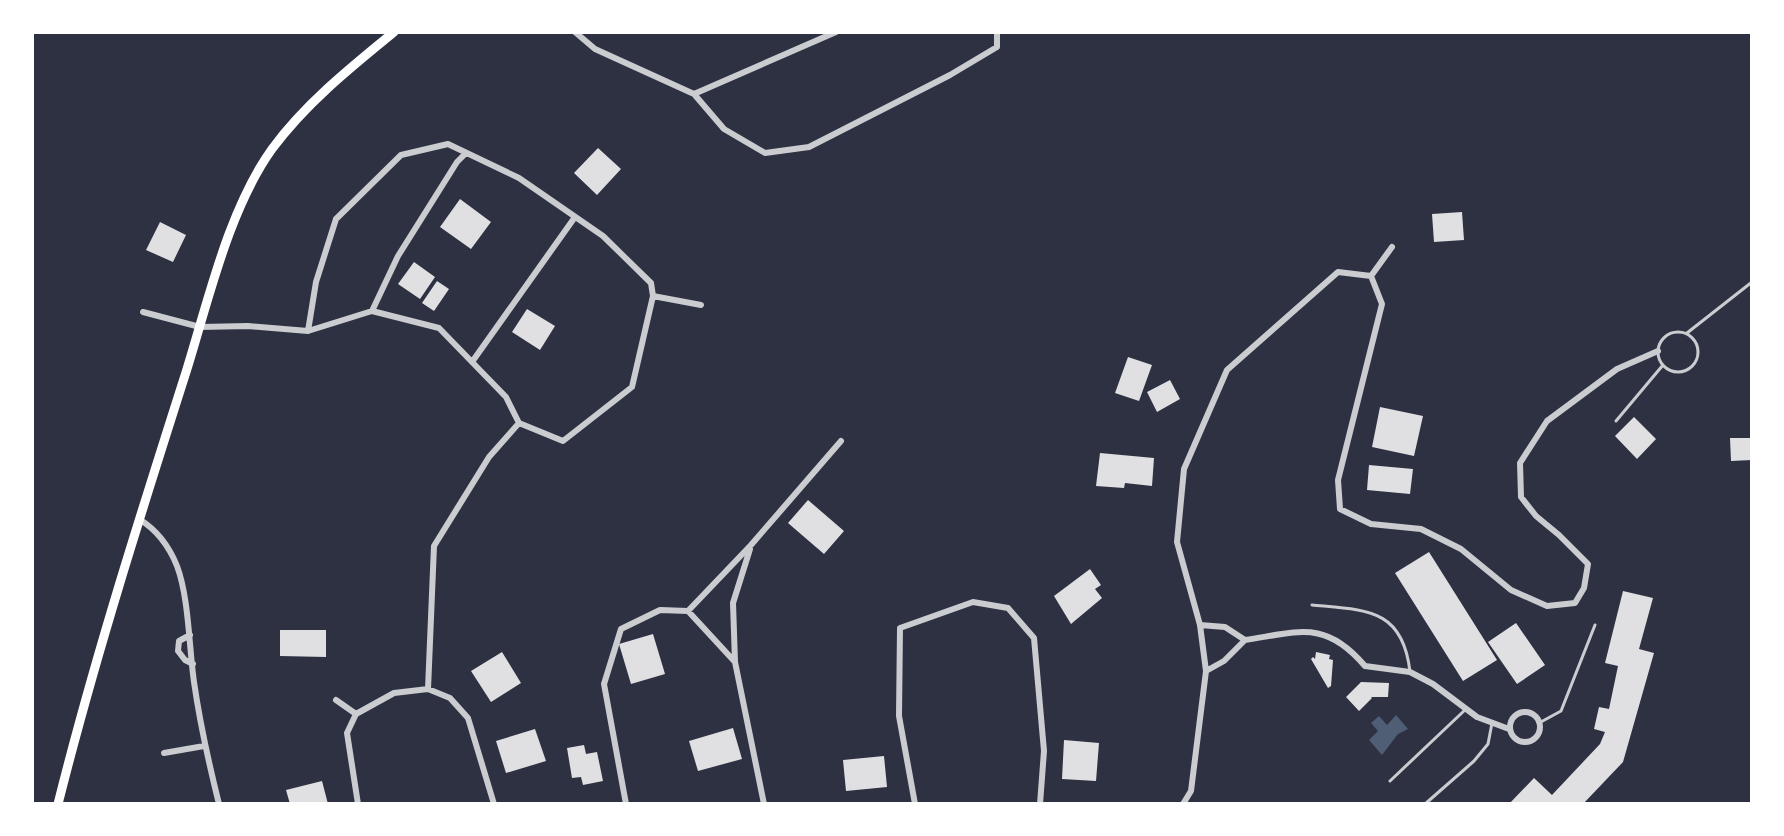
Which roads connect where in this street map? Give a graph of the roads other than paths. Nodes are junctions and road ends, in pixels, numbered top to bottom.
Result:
1 (394, 32) edge
2 (575, 32) edge
3 (836, 32) edge
4 (997, 32) edge
5 (694, 94) junction
6 (466, 153) junction
7 (575, 217) junction
8 (1392, 247) dead end
9 (1371, 276) junction
10 (1752, 282) edge
11 (653, 296) junction
12 (701, 305) dead end
13 (372, 311) junction
14 (143, 312) dead end
15 (200, 327) junction
16 (308, 331) junction
17 (1687, 333) junction
18 (1658, 351) junction
19 (472, 362) junction
20 (1663, 365) junction
21 (1616, 421) dead end
22 (519, 423) junction
23 (841, 441) dead end
24 (139, 519) junction
25 (751, 545) junction
26 (1312, 605) dead end
27 (688, 611) junction
28 (1200, 625) junction
29 (1595, 625) dead end
30 (190, 635) junction
31 (1245, 640) junction
32 (735, 662) junction
33 (193, 664) junction
34 (1206, 671) junction
35 (1410, 672) junction
36 (428, 689) junction
37 (336, 700) dead end
38 (1466, 709) junction
39 (356, 714) junction
40 (1492, 723) junction
41 (1539, 723) junction
42 (1509, 729) junction
43 (204, 746) junction
44 (164, 753) dead end
45 (1390, 781) dead end
46 (58, 804) edge
47 (219, 804) edge
48 (358, 804) edge
49 (494, 804) edge
50 (626, 804) edge
51 (764, 804) edge
52 (915, 804) edge
53 (1040, 804) edge
54 (1183, 804) edge
55 (1425, 804) edge

1 - 15 main road
2 - 5 street
3 - 5 street
4 - 5 street
6 - 7 street
6 - 13 street
6 - 16 street
7 - 11 street
7 - 19 street
8 - 9 street
9 - 18 street
9 - 28 street
10 - 17 lane
11 - 12 street
11 - 22 street
13 - 16 street
13 - 19 street
14 - 15 street
15 - 16 street
15 - 24 main road
17 - 18 lane
17 - 20 lane
18 - 20 lane
19 - 22 street
20 - 21 lane
22 - 36 street
23 - 25 street
24 - 30 street
24 - 46 main road
25 - 27 street
25 - 32 street
26 - 35 lane
27 - 32 street
27 - 50 street
28 - 31 street
28 - 34 street
29 - 41 lane
30 - 33 street
30 - 33 street
31 - 34 street
31 - 35 street
32 - 51 street
33 - 43 street
34 - 54 street
35 - 38 street
36 - 39 street
36 - 49 street
37 - 39 street
38 - 40 street
38 - 45 lane
39 - 48 street
40 - 42 street
40 - 55 lane
41 - 42 street
41 - 42 street
43 - 44 street
43 - 47 street
52 - 53 street

